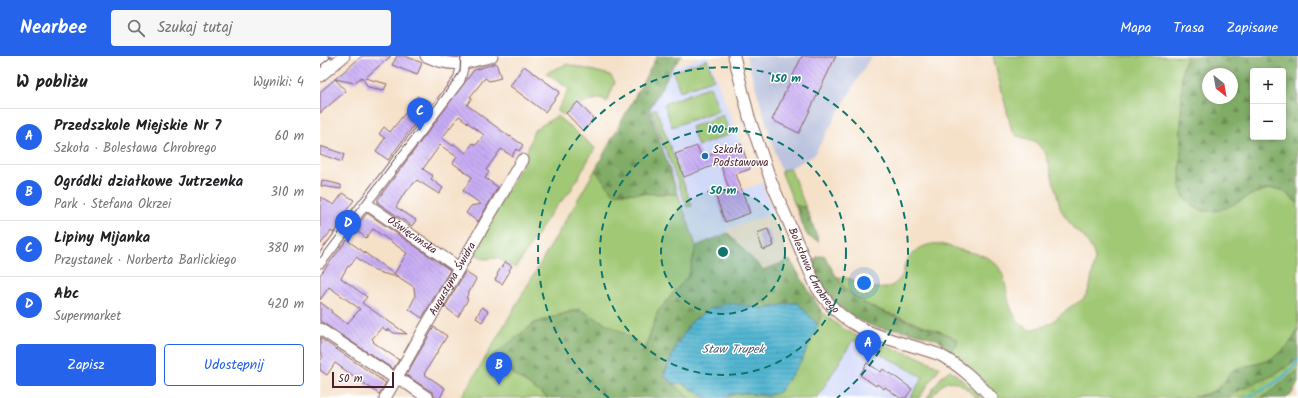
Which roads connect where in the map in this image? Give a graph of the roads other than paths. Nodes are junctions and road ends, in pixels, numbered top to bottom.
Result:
1 (321, 56) edge
2 (344, 56) edge
3 (426, 56) edge
4 (492, 56) edge
5 (734, 56) edge
6 (463, 64) junction
7 (330, 67) junction
8 (320, 76) edge
9 (522, 160) dead end
10 (365, 203) junction
11 (320, 262) edge
12 (459, 268) junction
13 (320, 329) edge
14 (396, 379) junction
15 (385, 398) edge
16 (428, 398) edge
17 (992, 398) edge

1 - 7 street
2 - 7 street
3 - 6 street
4 - 6 street
5 - 17 street, Bolesława Chrobrego
6 - 10 street
7 - 8 street
9 - 12 street, Augustyna Świdra
10 - 11 street
10 - 12 street, Oświęcimska
12 - 14 street, Augustyna Świdra
13 - 14 street
14 - 15 street, Augustyna Świdra
14 - 16 street

